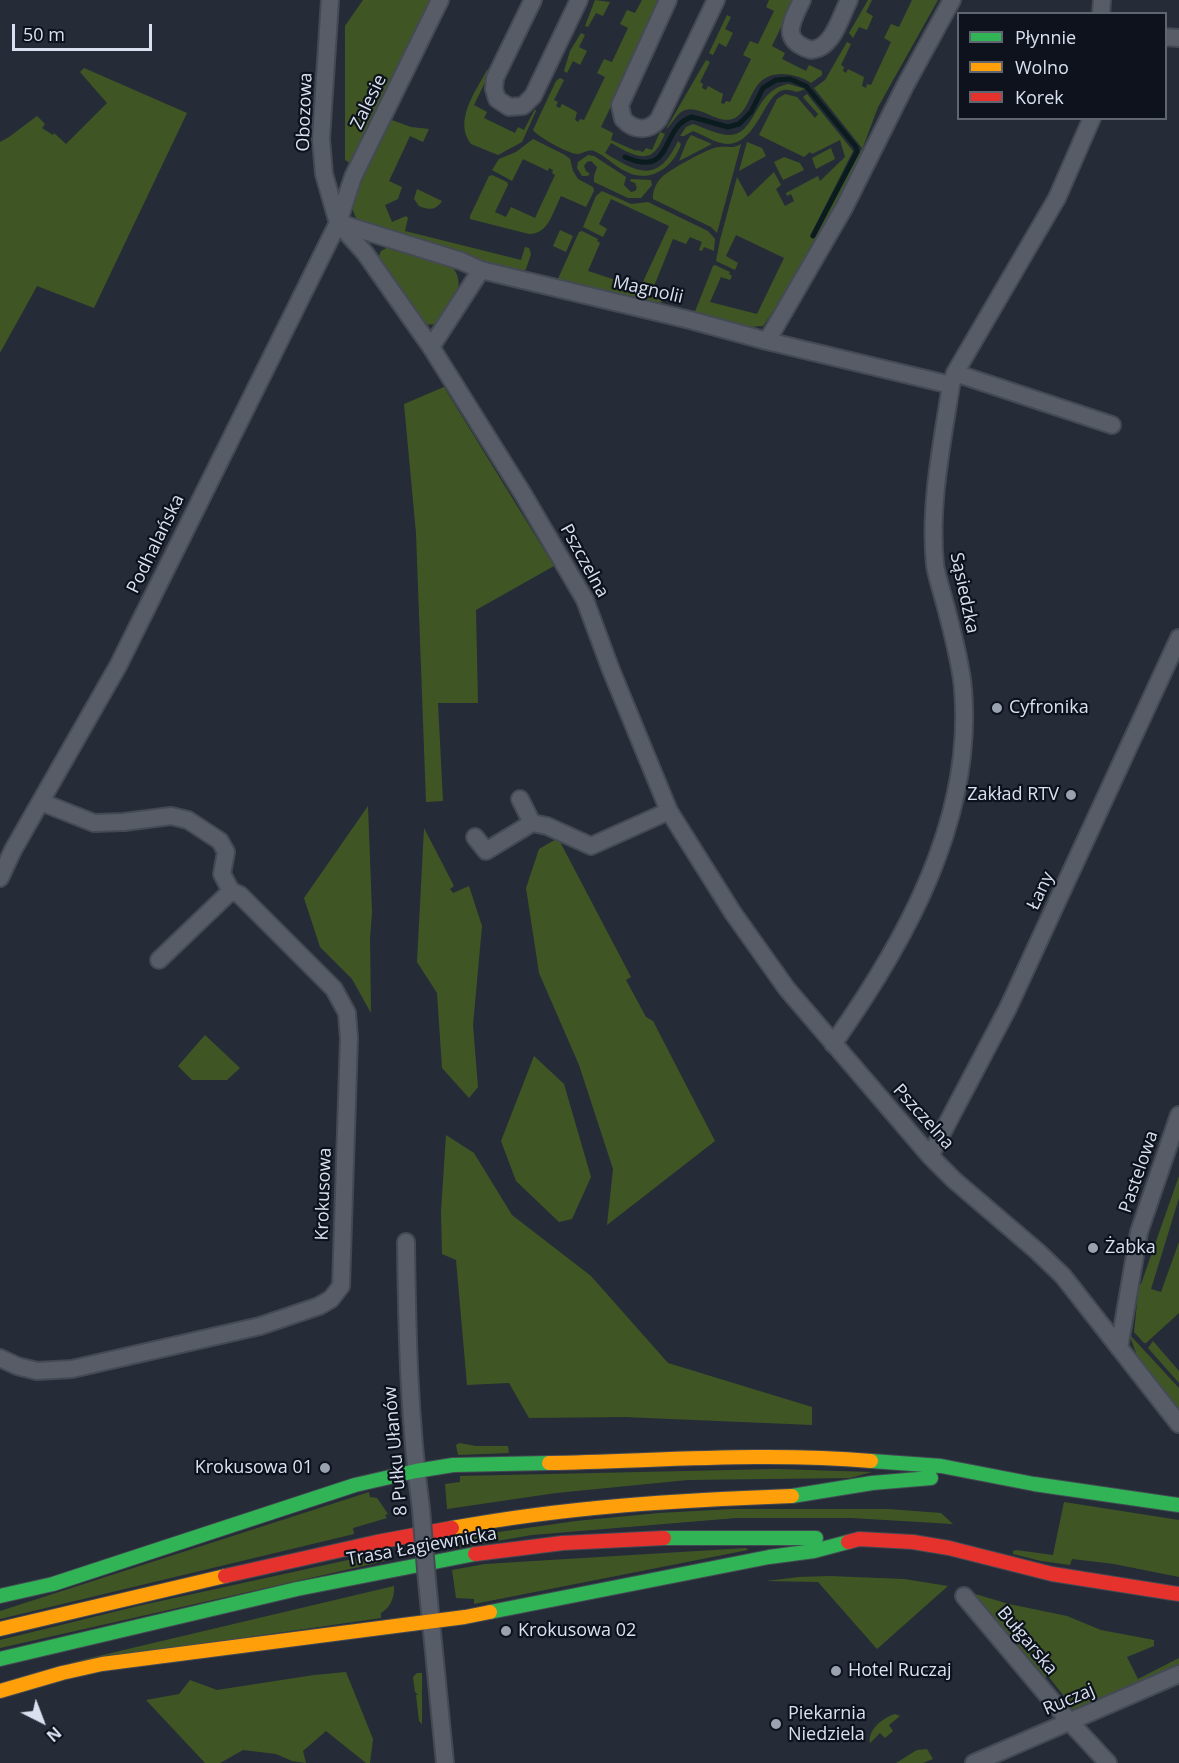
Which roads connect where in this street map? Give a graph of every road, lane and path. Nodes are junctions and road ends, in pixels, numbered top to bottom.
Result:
1 (330, 0) edge
2 (440, 0) edge
3 (533, 0) edge
4 (579, 0) edge
5 (669, 0) edge
6 (714, 0) edge
7 (802, 0) edge
8 (849, 0) edge
9 (952, 0) edge
10 (1091, 120) edge
11 (338, 223) junction
12 (481, 270) junction
13 (767, 341) junction
14 (432, 347) junction
15 (953, 379) junction
16 (1112, 425) dead end
17 (1179, 638) edge
18 (520, 800) dead end
19 (41, 802) junction
20 (669, 811) junction
21 (532, 823) junction
22 (474, 837) dead end
23 (0, 878) edge
24 (231, 891) junction
25 (159, 960) dead end
26 (833, 1044) junction
27 (1179, 1115) edge
28 (930, 1156) junction
29 (406, 1242) dead end
30 (1119, 1348) junction
31 (0, 1358) edge
32 (1179, 1424) edge
33 (416, 1470) junction
34 (990, 1477) junction
35 (1179, 1505) edge
36 (859, 1539) junction
37 (1179, 1594) edge
38 (0, 1596) edge
39 (964, 1596) dead end
40 (431, 1622) junction
41 (0, 1629) edge
42 (0, 1659) edge
43 (1179, 1674) edge
44 (0, 1691) edge
45 (1069, 1721) junction
46 (445, 1763) edge
47 (974, 1763) edge
48 (1108, 1763) edge

1 - 11 street, Obozowa
2 - 11 street, Zalesie
3 - 4 street
5 - 6 street
7 - 8 street
9 - 13 street
10 - 15 street, Sąsiedzka
11 - 12 street, Magnolii
11 - 14 street, Pszczelna
11 - 19 street, Podhalańska
12 - 13 street, Magnolii
12 - 14 street
13 - 15 street, Magnolii
14 - 20 street, Pszczelna
15 - 16 street, Magnolii
15 - 26 street, Sąsiedzka
17 - 28 street, Łany
18 - 21 street
19 - 23 street, Podhalańska
19 - 24 street
20 - 21 street
20 - 26 street, Pszczelna
21 - 22 street
24 - 25 street
24 - 31 street, Krokusowa
26 - 28 street, Pszczelna
27 - 30 street, Pastelowa
28 - 30 street, Pszczelna
29 - 33 street, 8 Pułku Ułanów
30 - 32 street, Pszczelna
33 - 34 main road
33 - 38 main road
33 - 40 street, 8 Pułku Ułanów, bridge
34 - 35 main road
34 - 41 main road, Trasa Łagiewnicka
36 - 37 main road, Trasa Łagiewnicka
36 - 40 main road
36 - 42 main road, Trasa Łagiewnicka
39 - 45 street, Bułgarska
40 - 44 main road
40 - 46 street, 8 Pułku Ułanów
43 - 45 street, Ruczaj
45 - 47 street, Ruczaj
45 - 48 street, Bułgarska

